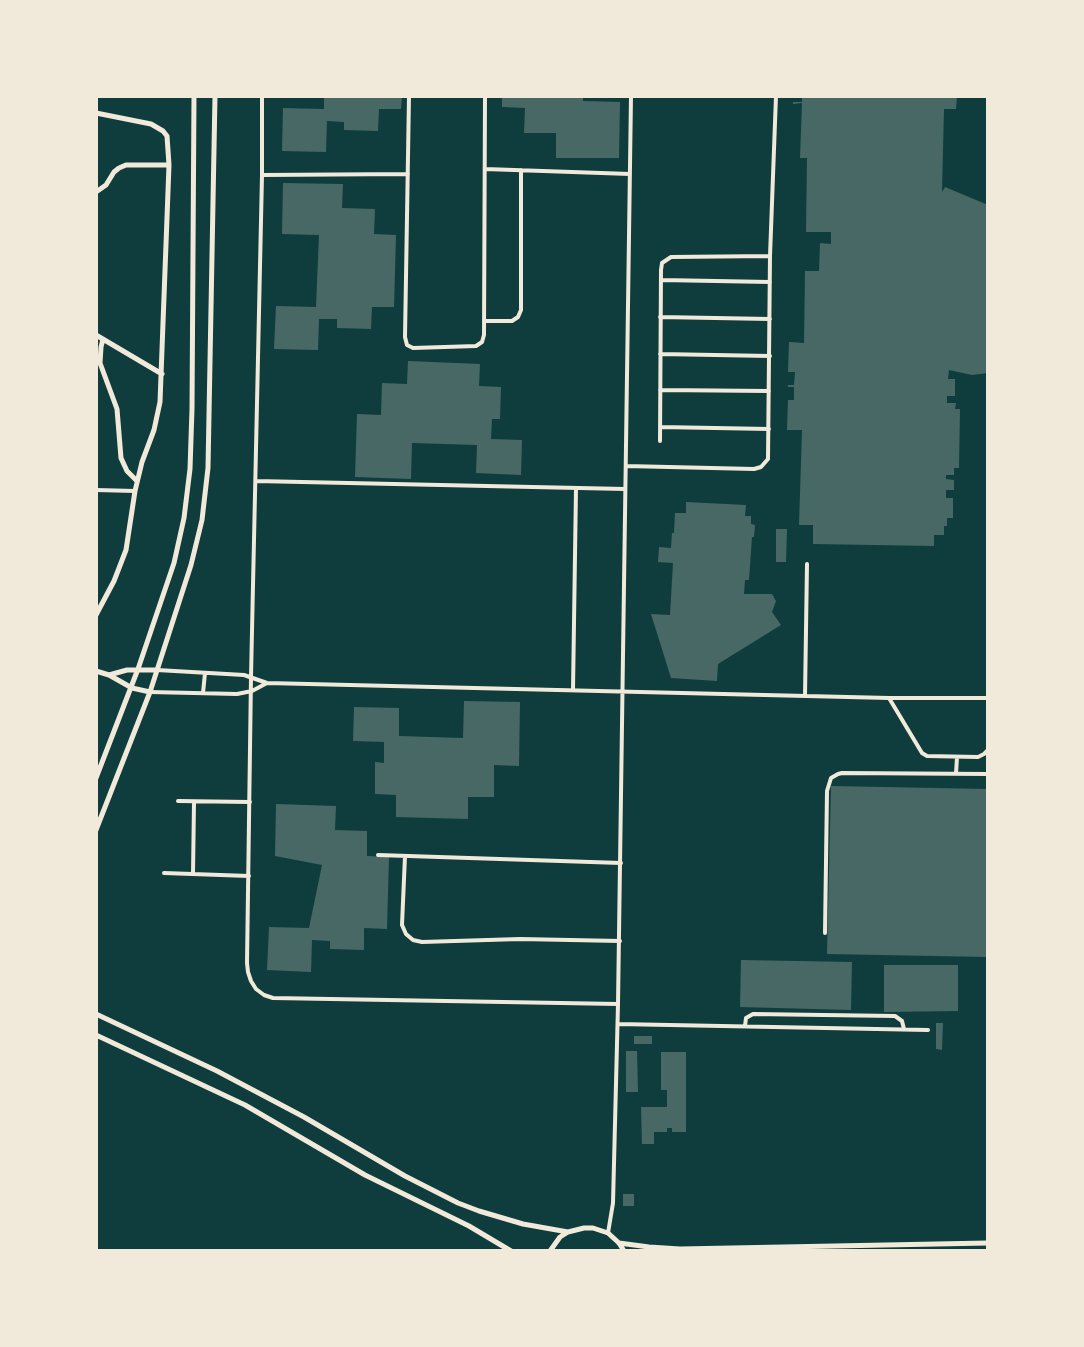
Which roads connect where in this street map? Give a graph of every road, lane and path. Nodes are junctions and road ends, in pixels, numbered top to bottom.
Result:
1 (194, 96) edge
2 (215, 96) edge
3 (262, 96) edge
4 (409, 96) edge
5 (485, 96) edge
6 (631, 96) edge
7 (776, 96) edge
8 (96, 113) edge
9 (169, 165) junction
10 (485, 169) junction
11 (521, 170) junction
12 (408, 174) junction
13 (630, 174) junction
14 (262, 175) junction
15 (96, 192) edge
16 (770, 256) junction
17 (661, 280) junction
18 (770, 282) junction
19 (660, 317) junction
20 (770, 319) junction
21 (484, 321) junction
22 (96, 335) edge
23 (103, 339) junction
24 (660, 354) junction
25 (770, 356) junction
26 (162, 374) junction
27 (660, 390) junction
28 (769, 392) junction
29 (660, 427) junction
30 (769, 429) junction
31 (660, 441) dead end
32 (626, 466) junction
33 (137, 481) junction
34 (256, 481) junction
35 (576, 488) junction
36 (625, 489) junction
37 (96, 490) edge
38 (135, 491) junction
39 (807, 564) dead end
40 (96, 615) edge
41 (138, 669) junction
42 (157, 670) junction
43 (96, 671) edge
44 (205, 672) junction
45 (109, 675) junction
46 (252, 677) junction
47 (267, 683) junction
48 (132, 688) junction
49 (573, 690) junction
50 (252, 691) junction
51 (150, 692) junction
52 (624, 692) junction
53 (204, 693) junction
54 (805, 696) junction
55 (888, 698) junction
56 (988, 698) edge
57 (988, 750) edge
58 (957, 757) junction
59 (956, 774) junction
60 (988, 774) edge
61 (96, 778) edge
62 (178, 802) dead end
63 (194, 802) junction
64 (250, 802) junction
65 (96, 830) edge
66 (378, 855) dead end
67 (405, 856) junction
68 (621, 863) junction
69 (164, 873) dead end
70 (193, 874) junction
71 (249, 876) junction
72 (825, 933) dead end
73 (620, 940) junction
74 (618, 1004) junction
75 (96, 1014) edge
76 (618, 1024) junction
77 (746, 1026) junction
78 (904, 1029) junction
79 (928, 1030) dead end
80 (96, 1035) edge
81 (568, 1232) junction
82 (608, 1233) junction
83 (619, 1243) junction
84 (988, 1243) edge
85 (511, 1251) edge
86 (550, 1251) edge
87 (624, 1251) edge

1 - 41 street
2 - 42 street
3 - 14 lane
4 - 12 lane
5 - 10 lane
6 - 13 lane
7 - 16 lane
8 - 9 street
9 - 15 street
9 - 26 street
10 - 11 lane
10 - 21 lane
11 - 13 lane
11 - 21 lane
12 - 14 lane
12 - 21 lane
13 - 32 lane
14 - 34 lane
16 - 17 lane
16 - 18 lane
17 - 18 lane
17 - 19 lane
18 - 20 lane
19 - 20 lane
19 - 24 lane
20 - 25 lane
22 - 23 street
23 - 26 street
23 - 33 street
24 - 25 lane
24 - 27 lane
25 - 28 lane
26 - 33 street
27 - 28 lane
27 - 29 lane
28 - 30 lane
29 - 30 lane
29 - 31 lane
30 - 32 lane
32 - 36 lane
33 - 38 street
34 - 35 lane
34 - 46 lane
35 - 36 lane
35 - 49 lane
36 - 52 lane
37 - 38 lane
38 - 40 street
39 - 54 lane
41 - 42 street
41 - 45 street
41 - 48 street
42 - 44 lane
42 - 51 street
43 - 45 street
44 - 46 lane
44 - 53 lane
45 - 48 street
46 - 47 lane
46 - 50 lane
47 - 49 lane
47 - 50 lane
48 - 51 street
48 - 61 street
49 - 52 lane
50 - 53 lane
50 - 64 lane
51 - 53 lane
51 - 65 street
52 - 54 lane
52 - 68 lane
54 - 55 lane
55 - 56 lane
55 - 58 lane
57 - 58 lane
58 - 59 lane
59 - 60 lane
59 - 72 lane
62 - 63 lane
63 - 64 lane
63 - 70 lane
64 - 71 lane
66 - 67 lane
67 - 68 lane
67 - 73 lane
68 - 73 lane
69 - 70 lane
70 - 71 lane
71 - 74 lane
73 - 74 lane
74 - 76 lane
75 - 81 street
76 - 77 lane
76 - 82 lane
77 - 78 lane
77 - 78 lane
78 - 79 lane
80 - 85 street
81 - 82 street
81 - 86 street
82 - 83 street
83 - 84 street
83 - 87 street

